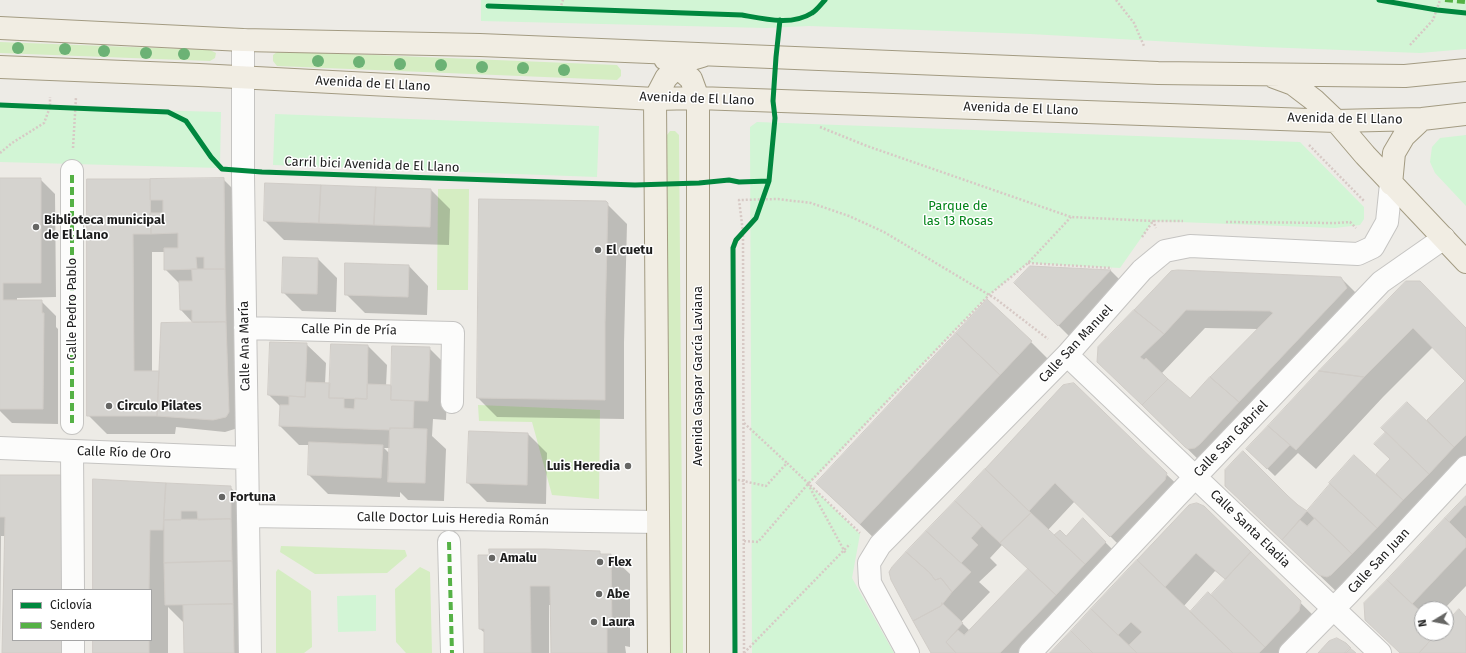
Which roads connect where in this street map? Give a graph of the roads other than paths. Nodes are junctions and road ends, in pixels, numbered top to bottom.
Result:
1 (0, 28) edge
2 (243, 40) junction
3 (652, 52) junction
4 (709, 54) junction
5 (677, 66) junction
6 (0, 67) edge
7 (1466, 70) edge
8 (1266, 74) junction
9 (242, 78) junction
10 (655, 98) junction
11 (698, 98) junction
12 (1466, 114) edge
13 (1422, 119) junction
14 (1336, 121) junction
15 (72, 171) road end
16 (1391, 184) junction
17 (1444, 238) junction
18 (1358, 254) junction
19 (1466, 262) edge
20 (1381, 282) junction
21 (245, 328) junction
22 (1067, 355) junction
23 (452, 402) dead end
24 (72, 423) dead end
25 (0, 448) edge
26 (72, 451) junction
27 (247, 458) junction
28 (1466, 468) edge
29 (1195, 477) junction
30 (248, 516) junction
31 (658, 522) junction
32 (449, 542) dead end
33 (73, 589) edge
34 (1334, 609) junction
35 (73, 641) edge
36 (73, 653) edge
37 (250, 653) edge
38 (452, 653) edge
39 (659, 653) edge
40 (698, 653) edge
41 (908, 653) edge
42 (1030, 653) edge
43 (1290, 653) edge
44 (1380, 653) edge

1 - 2 main road
2 - 3 main road
2 - 9 street, Calle Ana María
3 - 4 main road
3 - 5 main road
4 - 5 main road
4 - 8 main road
5 - 10 main road
5 - 11 main road
6 - 9 main road, Avenida de El Llano
7 - 8 main road
8 - 14 main road
9 - 10 main road, Avenida de El Llano
9 - 21 street, Calle Ana María
10 - 11 main road, Avenida de El Llano
10 - 31 main road
11 - 14 main road, Avenida de El Llano
11 - 40 main road, Avenida Gaspar García Laviana
12 - 13 main road, Avenida de El Llano
13 - 14 main road, Avenida de El Llano
13 - 16 main road
14 - 16 main road
15 - 24 street, Calle Pedro Pablo
16 - 17 main road
16 - 18 street
17 - 19 main road
17 - 20 street, Calle San Gabriel
18 - 20 street, Calle San Manuel
18 - 22 street, Calle San Manuel
20 - 29 street, Calle San Gabriel
21 - 23 street, Calle Pin de Pría
21 - 27 street, Calle Ana María
22 - 29 street, Calle Santa Eladia
22 - 41 street, Calle San Manuel
25 - 26 street, Calle Río de Oro
26 - 27 street, Calle Río de Oro
26 - 33 street
27 - 30 street, Calle Ana María
28 - 34 street, Calle San Juan
29 - 34 street, Calle Santa Eladia
29 - 42 street, Calle San Gabriel
30 - 31 street, Calle Doctor Luis Heredia Román
30 - 37 street, Calle Ana María
31 - 39 main road
32 - 38 street
34 - 43 street, Calle San Juan
34 - 44 street, Calle Santa Eladia
35 - 36 street

